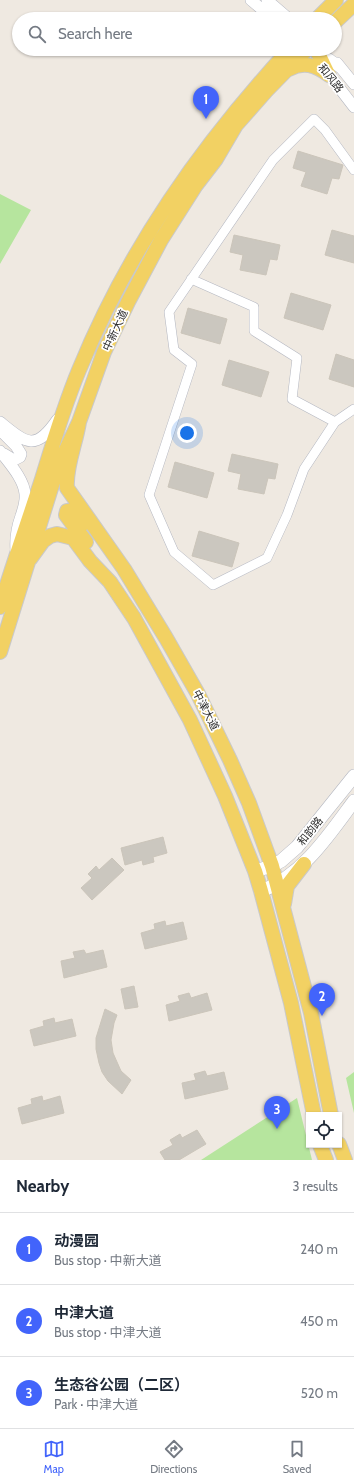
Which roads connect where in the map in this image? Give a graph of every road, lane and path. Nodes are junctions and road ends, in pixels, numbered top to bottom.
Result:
1 (251, 0) edge
2 (267, 0) edge
3 (336, 0) edge
4 (354, 4) edge
5 (265, 12) edge
6 (281, 12) edge
7 (325, 12) edge
8 (342, 16) edge
9 (286, 56) edge
10 (303, 56) edge
11 (321, 56) edge
12 (280, 68) junction
13 (335, 71) junction
14 (354, 84) edge
15 (354, 107) edge
16 (354, 170) edge
17 (191, 278) junction
18 (354, 409) edge
19 (61, 415) junction
20 (0, 422) edge
21 (79, 422) junction
22 (335, 422) junction
23 (0, 430) edge
24 (0, 452) edge
25 (23, 558) junction
26 (124, 569) junction
27 (110, 582) junction
28 (0, 607) edge
29 (0, 652) edge
30 (354, 776) edge
31 (354, 802) edge
32 (297, 847) junction
33 (304, 864) junction
34 (272, 866) junction
35 (255, 872) junction
36 (272, 886) junction
37 (285, 913) junction
38 (313, 1112) edge
39 (330, 1112) edge
40 (321, 1148) edge
41 (340, 1148) edge
42 (326, 1160) edge
43 (345, 1160) edge

1 - 5 street
2 - 6 street
3 - 7 main road
4 - 8 main road
9 - 12 main road, 中新大道
10 - 12 main road, 中新大道
11 - 13 main road
12 - 13 main road
12 - 19 main road, 中新大道
12 - 21 main road, 中新大道
13 - 14 street, 和风路
13 - 15 street, 和风路
16 - 17 street
17 - 22 street
17 - 22 street
18 - 22 street
19 - 20 street
19 - 25 main road, 中新大道
21 - 25 main road, 中新大道
21 - 26 main road, 中津大道
23 - 24 street
24 - 25 street
25 - 27 main road, 中津大道
25 - 28 main road, 中新大道
25 - 29 main road, 中新大道
26 - 27 main road
26 - 34 main road, 中津大道
27 - 35 main road, 中津大道
30 - 32 main road, 和韵路
31 - 33 main road, 和韵路
32 - 34 main road, 和韵路
32 - 36 main road
33 - 36 main road, 和韵路
33 - 37 main road
34 - 35 main road, 和韵路
34 - 36 main road, 中津大道
35 - 36 main road, 中津大道
36 - 37 main road, 中津大道
36 - 38 main road, 中津大道
37 - 39 main road, 中津大道
40 - 42 main road
41 - 43 main road

